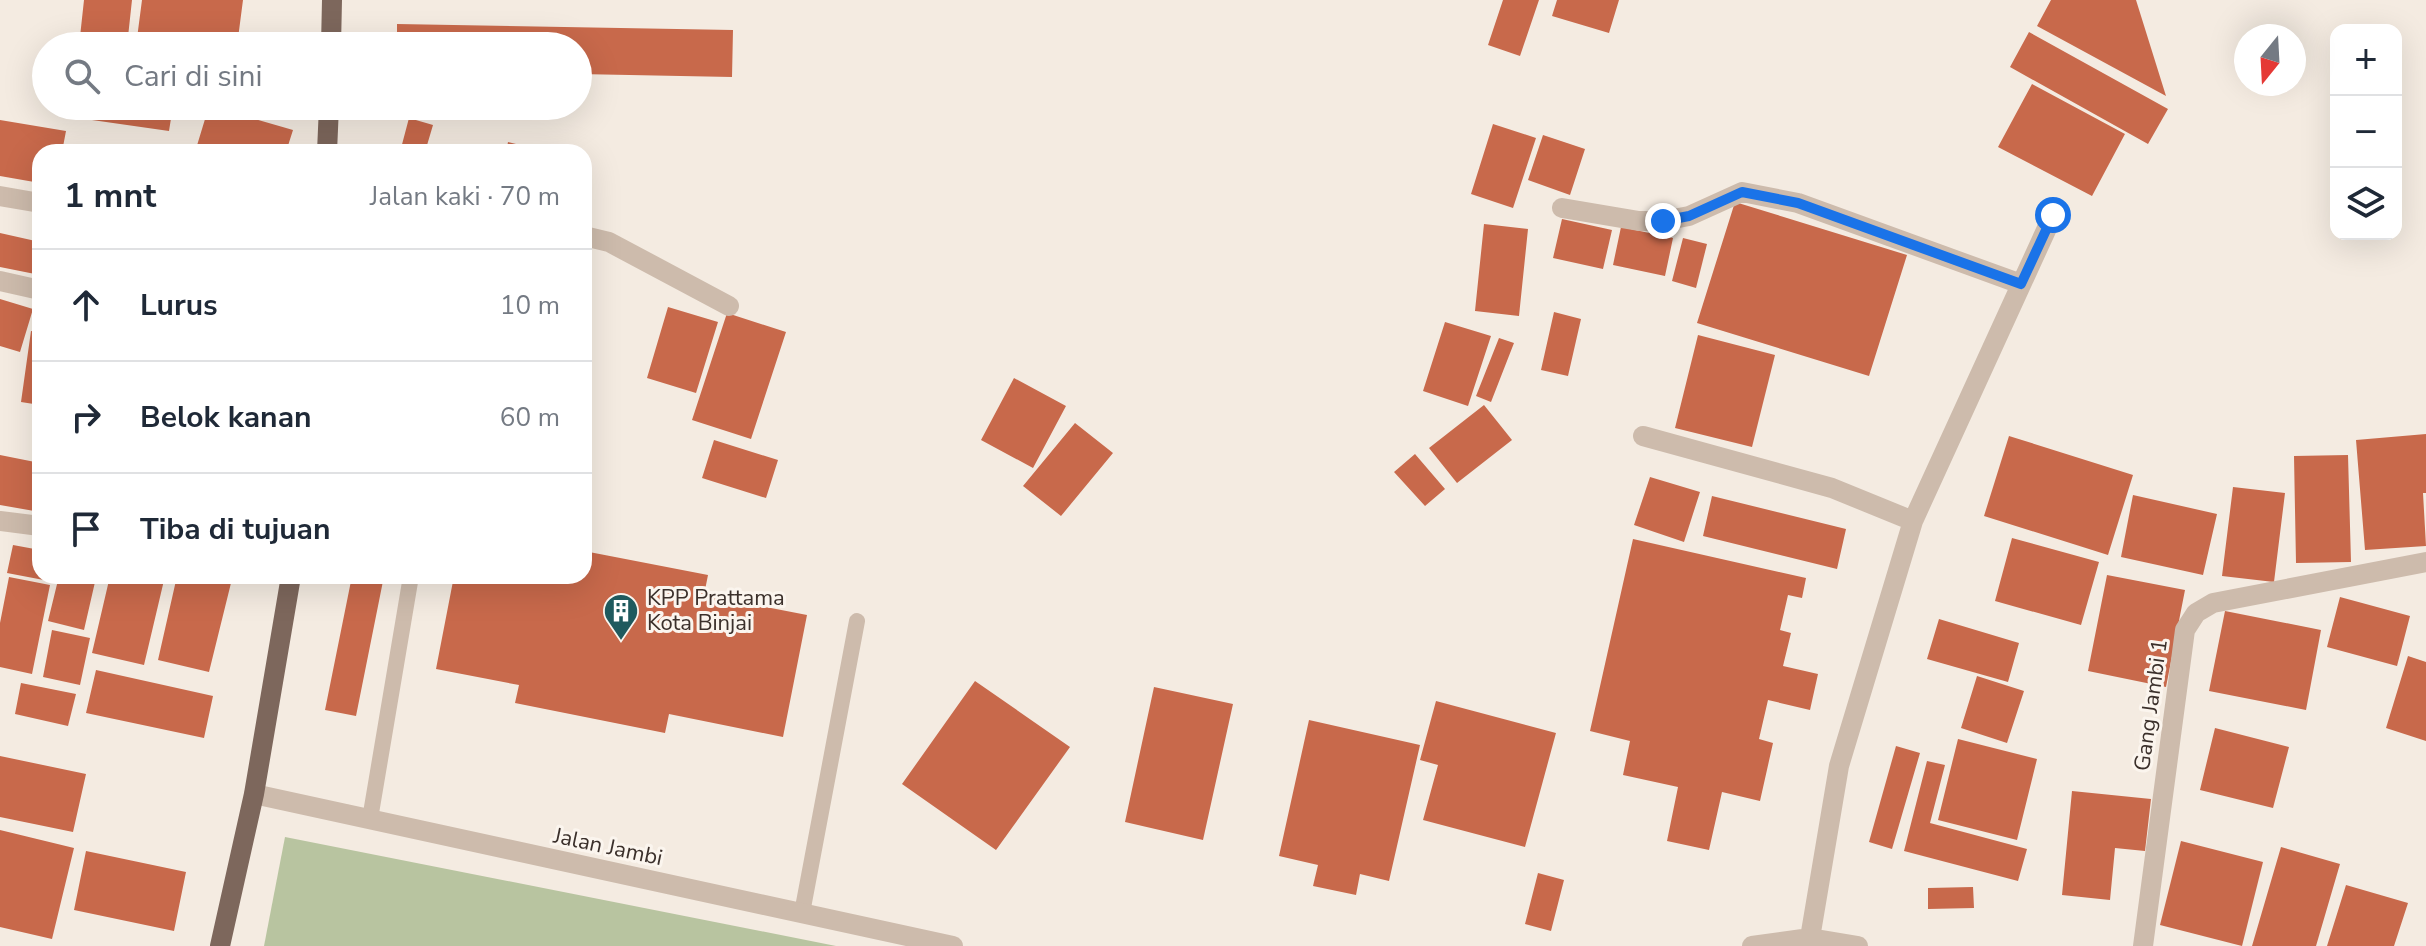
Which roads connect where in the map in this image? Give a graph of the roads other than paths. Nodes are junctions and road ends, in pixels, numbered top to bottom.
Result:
1 (332, 0) edge
2 (331, 32) edge
3 (328, 120) edge
4 (327, 144) edge
5 (0, 196) edge
6 (32, 202) edge
7 (1562, 208) dead end
8 (2053, 215) dead end
9 (592, 238) edge
10 (0, 281) edge
11 (2021, 284) junction
12 (32, 288) edge
13 (729, 306) dead end
14 (1643, 436) dead end
15 (0, 521) edge
16 (1913, 521) junction
17 (32, 525) edge
18 (2426, 562) edge
19 (290, 584) edge
20 (410, 584) edge
21 (857, 621) dead end
22 (254, 794) junction
23 (370, 819) junction
24 (802, 913) junction
25 (1810, 938) junction
26 (926, 943) edge
27 (220, 946) edge
28 (953, 946) edge
29 (1752, 946) edge
30 (1858, 946) edge
31 (2143, 946) edge

1 - 2 main road
3 - 4 main road
5 - 6 street
7 - 11 street
8 - 11 street
9 - 13 street
10 - 12 street
11 - 16 street
14 - 16 street
15 - 17 street
16 - 25 street
18 - 31 street, Gang Jambi 1
19 - 22 main road
20 - 23 lane
21 - 24 lane
22 - 23 street, Jalan Jambi
22 - 27 main road
23 - 24 street, Jalan Jambi
24 - 26 street, Jalan Jambi
25 - 29 street
25 - 30 street
26 - 28 street, Jalan Jambi

